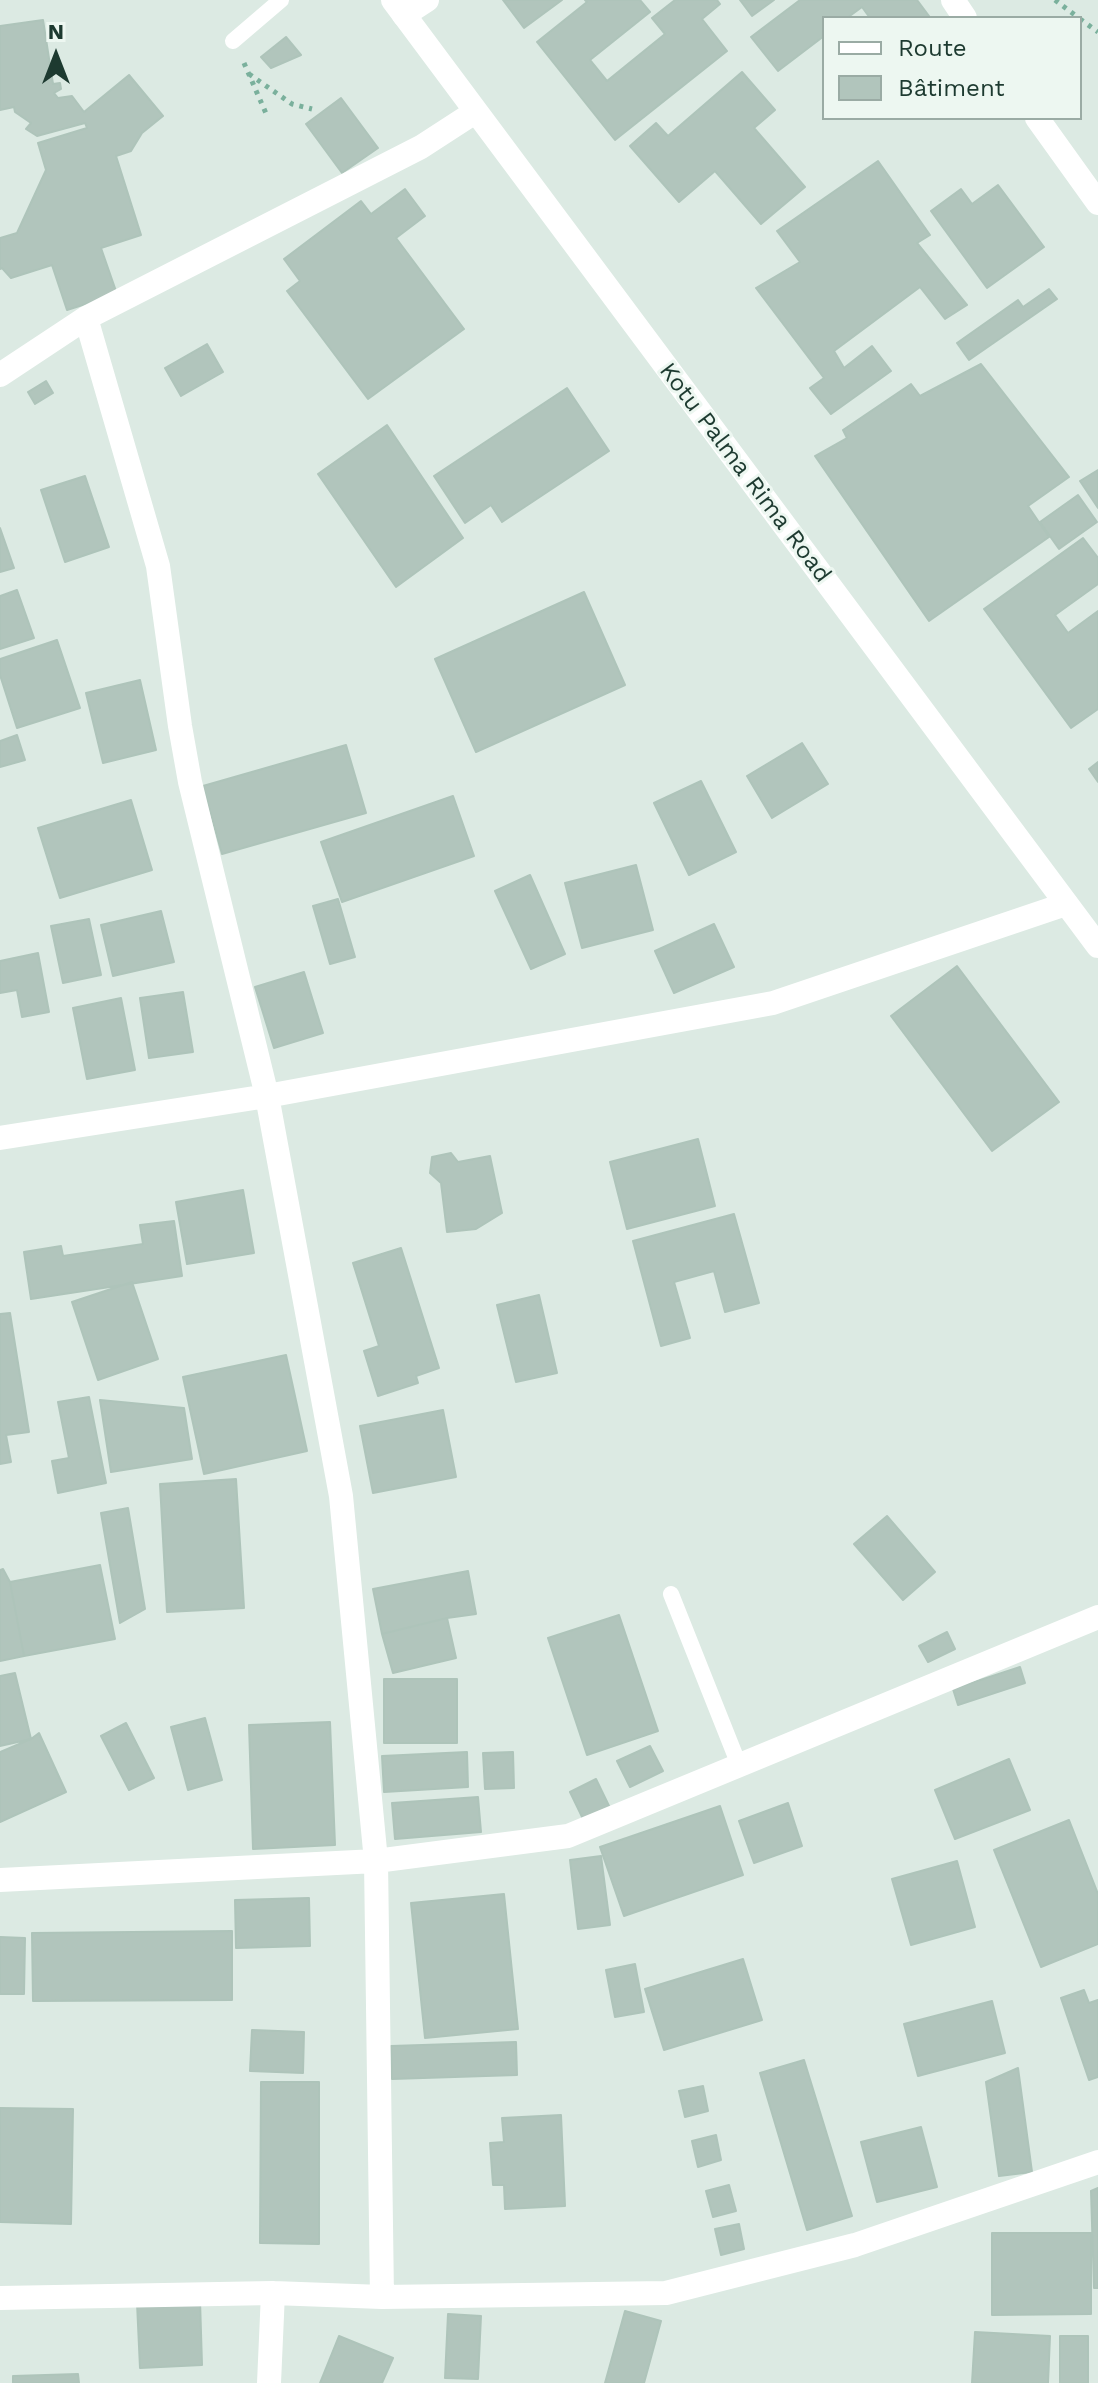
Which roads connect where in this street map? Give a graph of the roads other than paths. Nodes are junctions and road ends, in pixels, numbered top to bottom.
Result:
1 (281, 0) edge
2 (427, 0) edge
3 (398, 8) edge
4 (233, 41) road end
5 (475, 112) junction
6 (1038, 120) edge
7 (1098, 203) edge
8 (86, 318) junction
9 (0, 375) edge
10 (1066, 904) junction
11 (1098, 946) edge
12 (267, 1096) junction
13 (0, 1138) edge
14 (671, 1594) dead end
15 (1097, 1621) edge
16 (739, 1765) junction
17 (376, 1861) junction
18 (0, 1880) edge
19 (1098, 2162) edge
20 (273, 2293) junction
21 (382, 2297) junction
22 (0, 2298) edge
23 (269, 2383) edge

1 - 4 lane
2 - 3 street
3 - 5 street, Kotu Palma Rima Road
5 - 8 street
5 - 10 street, Kotu Palma Rima Road
6 - 7 street
8 - 9 street
8 - 12 street
10 - 11 street, Kotu Palma Rima Road
10 - 12 street
12 - 13 street
12 - 17 street
14 - 16 lane
15 - 16 street
16 - 17 street
17 - 18 street
17 - 21 street
19 - 21 street
20 - 21 street
20 - 22 street
20 - 23 street

